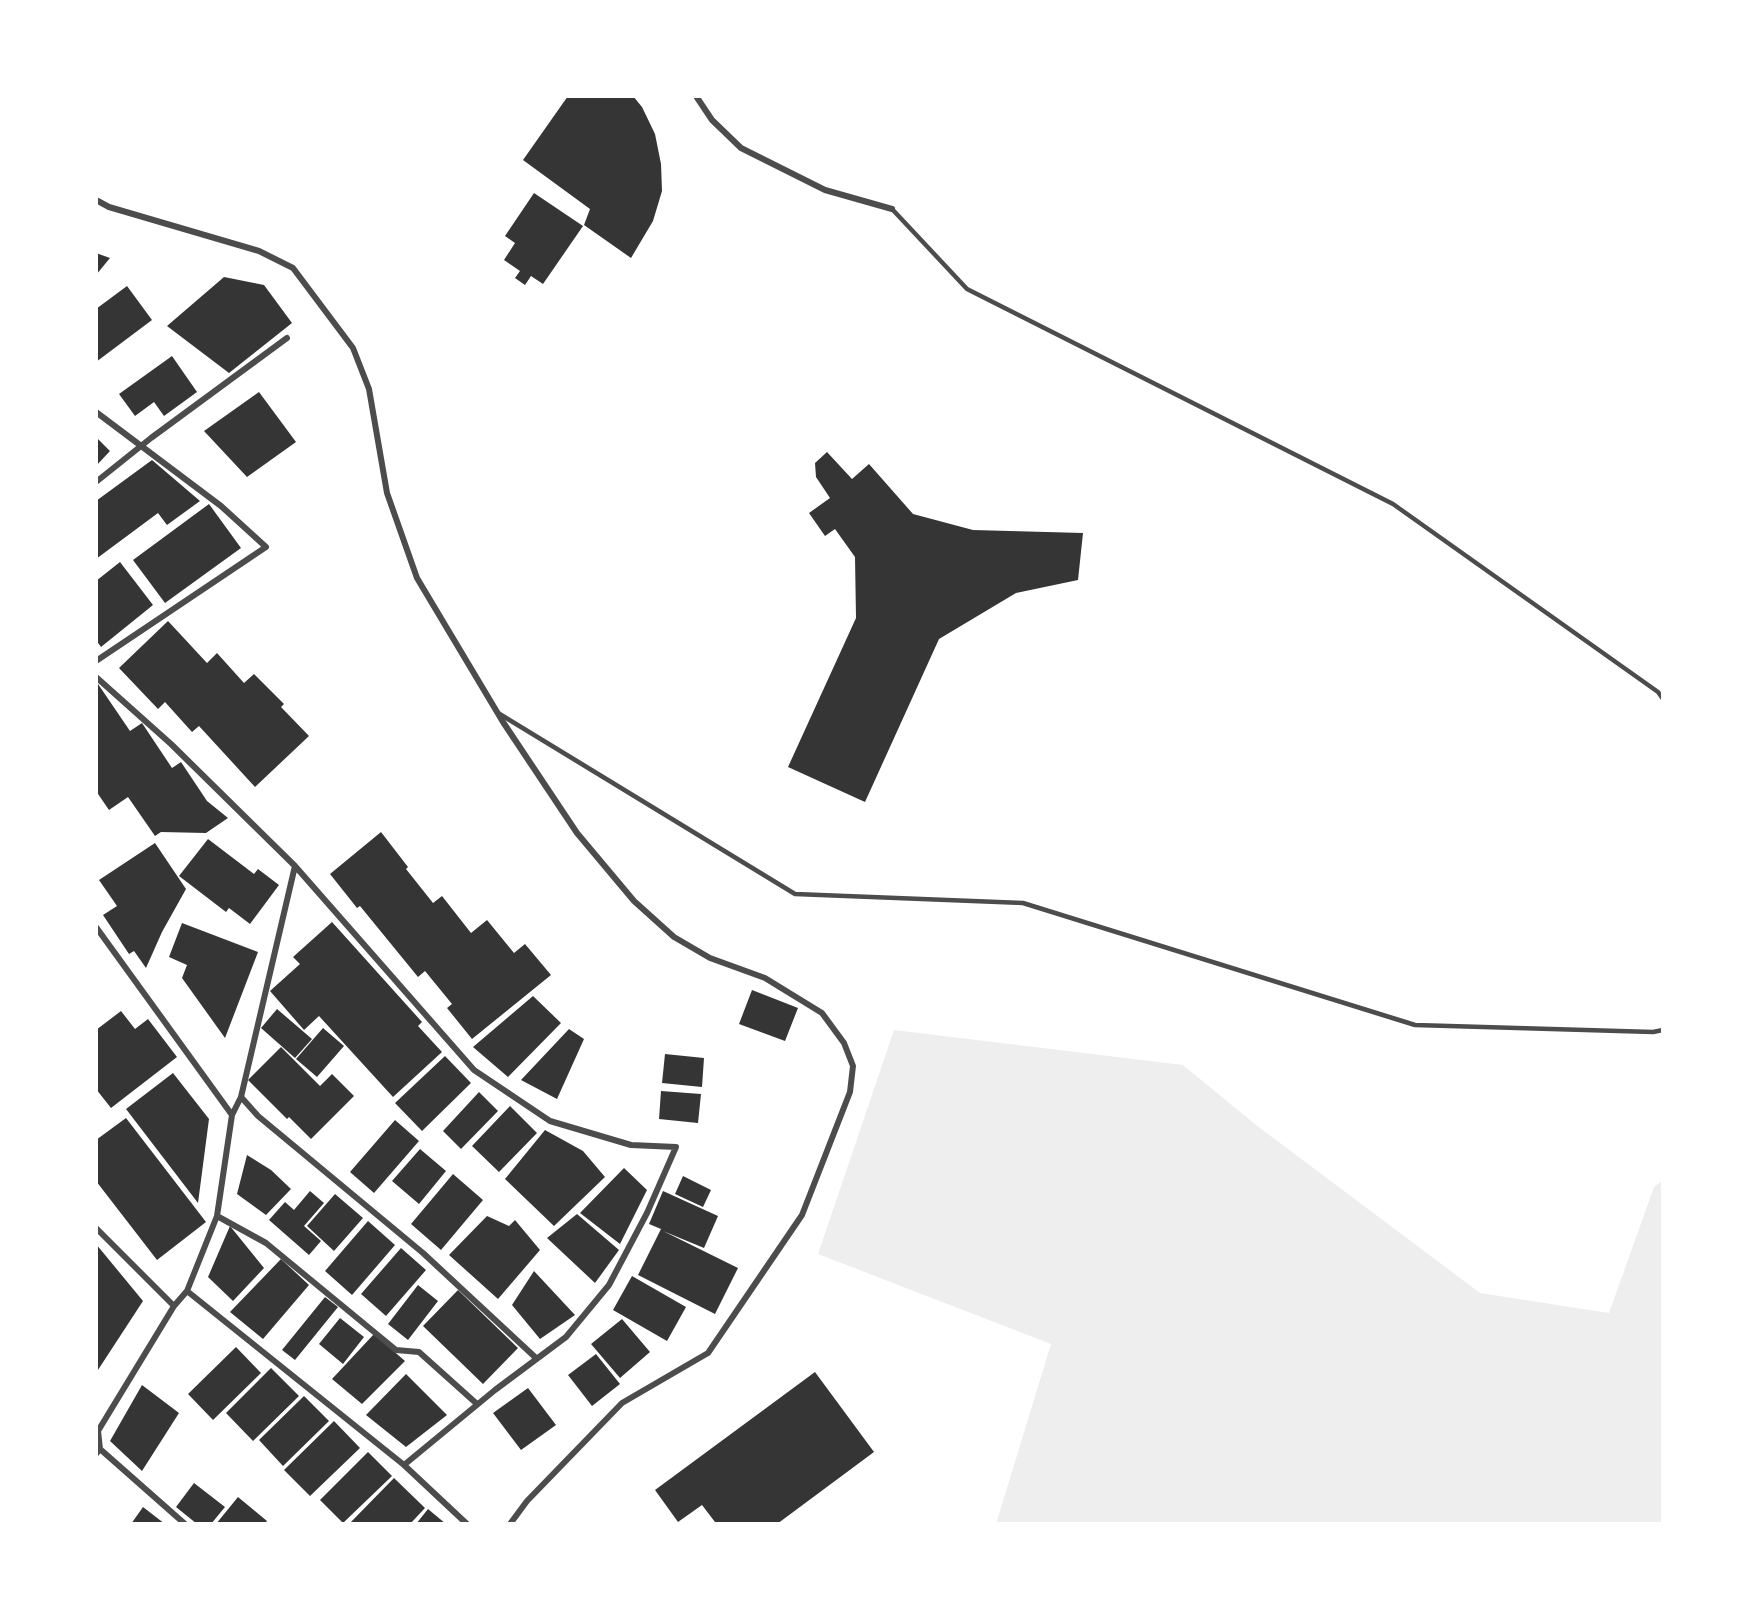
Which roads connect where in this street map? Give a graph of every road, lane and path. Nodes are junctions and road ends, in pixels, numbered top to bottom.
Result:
1 (696, 96) edge
2 (96, 200) edge
3 (892, 208) joint
4 (287, 338) dead end
5 (96, 412) edge
6 (141, 446) junction
7 (96, 482) edge
8 (96, 661) edge
9 (96, 677) edge
10 (1663, 699) edge
11 (498, 712) junction
12 (295, 866) junction
13 (96, 927) edge
14 (1663, 1030) edge
15 (241, 1097) junction
16 (232, 1115) junction
17 (217, 1216) junction
18 (96, 1228) edge
19 (187, 1291) junction
20 (174, 1306) junction
21 (536, 1358) junction
22 (477, 1404) junction
23 (97, 1429) edge
24 (98, 1452) edge
25 (404, 1465) junction
26 (185, 1524) edge
27 (467, 1524) edge
28 (510, 1524) edge

1 - 3 street
2 - 11 street
3 - 10 lane
4 - 6 street
5 - 6 street
6 - 7 street
6 - 8 street
9 - 12 street
11 - 14 lane
11 - 28 street
12 - 15 street
12 - 21 street
13 - 16 street
15 - 16 street
15 - 21 street
16 - 17 street
17 - 19 street
17 - 22 street
18 - 20 street
19 - 20 street
19 - 25 street
20 - 23 street
21 - 22 street
22 - 25 street
23 - 24 street
24 - 26 street
25 - 27 street

